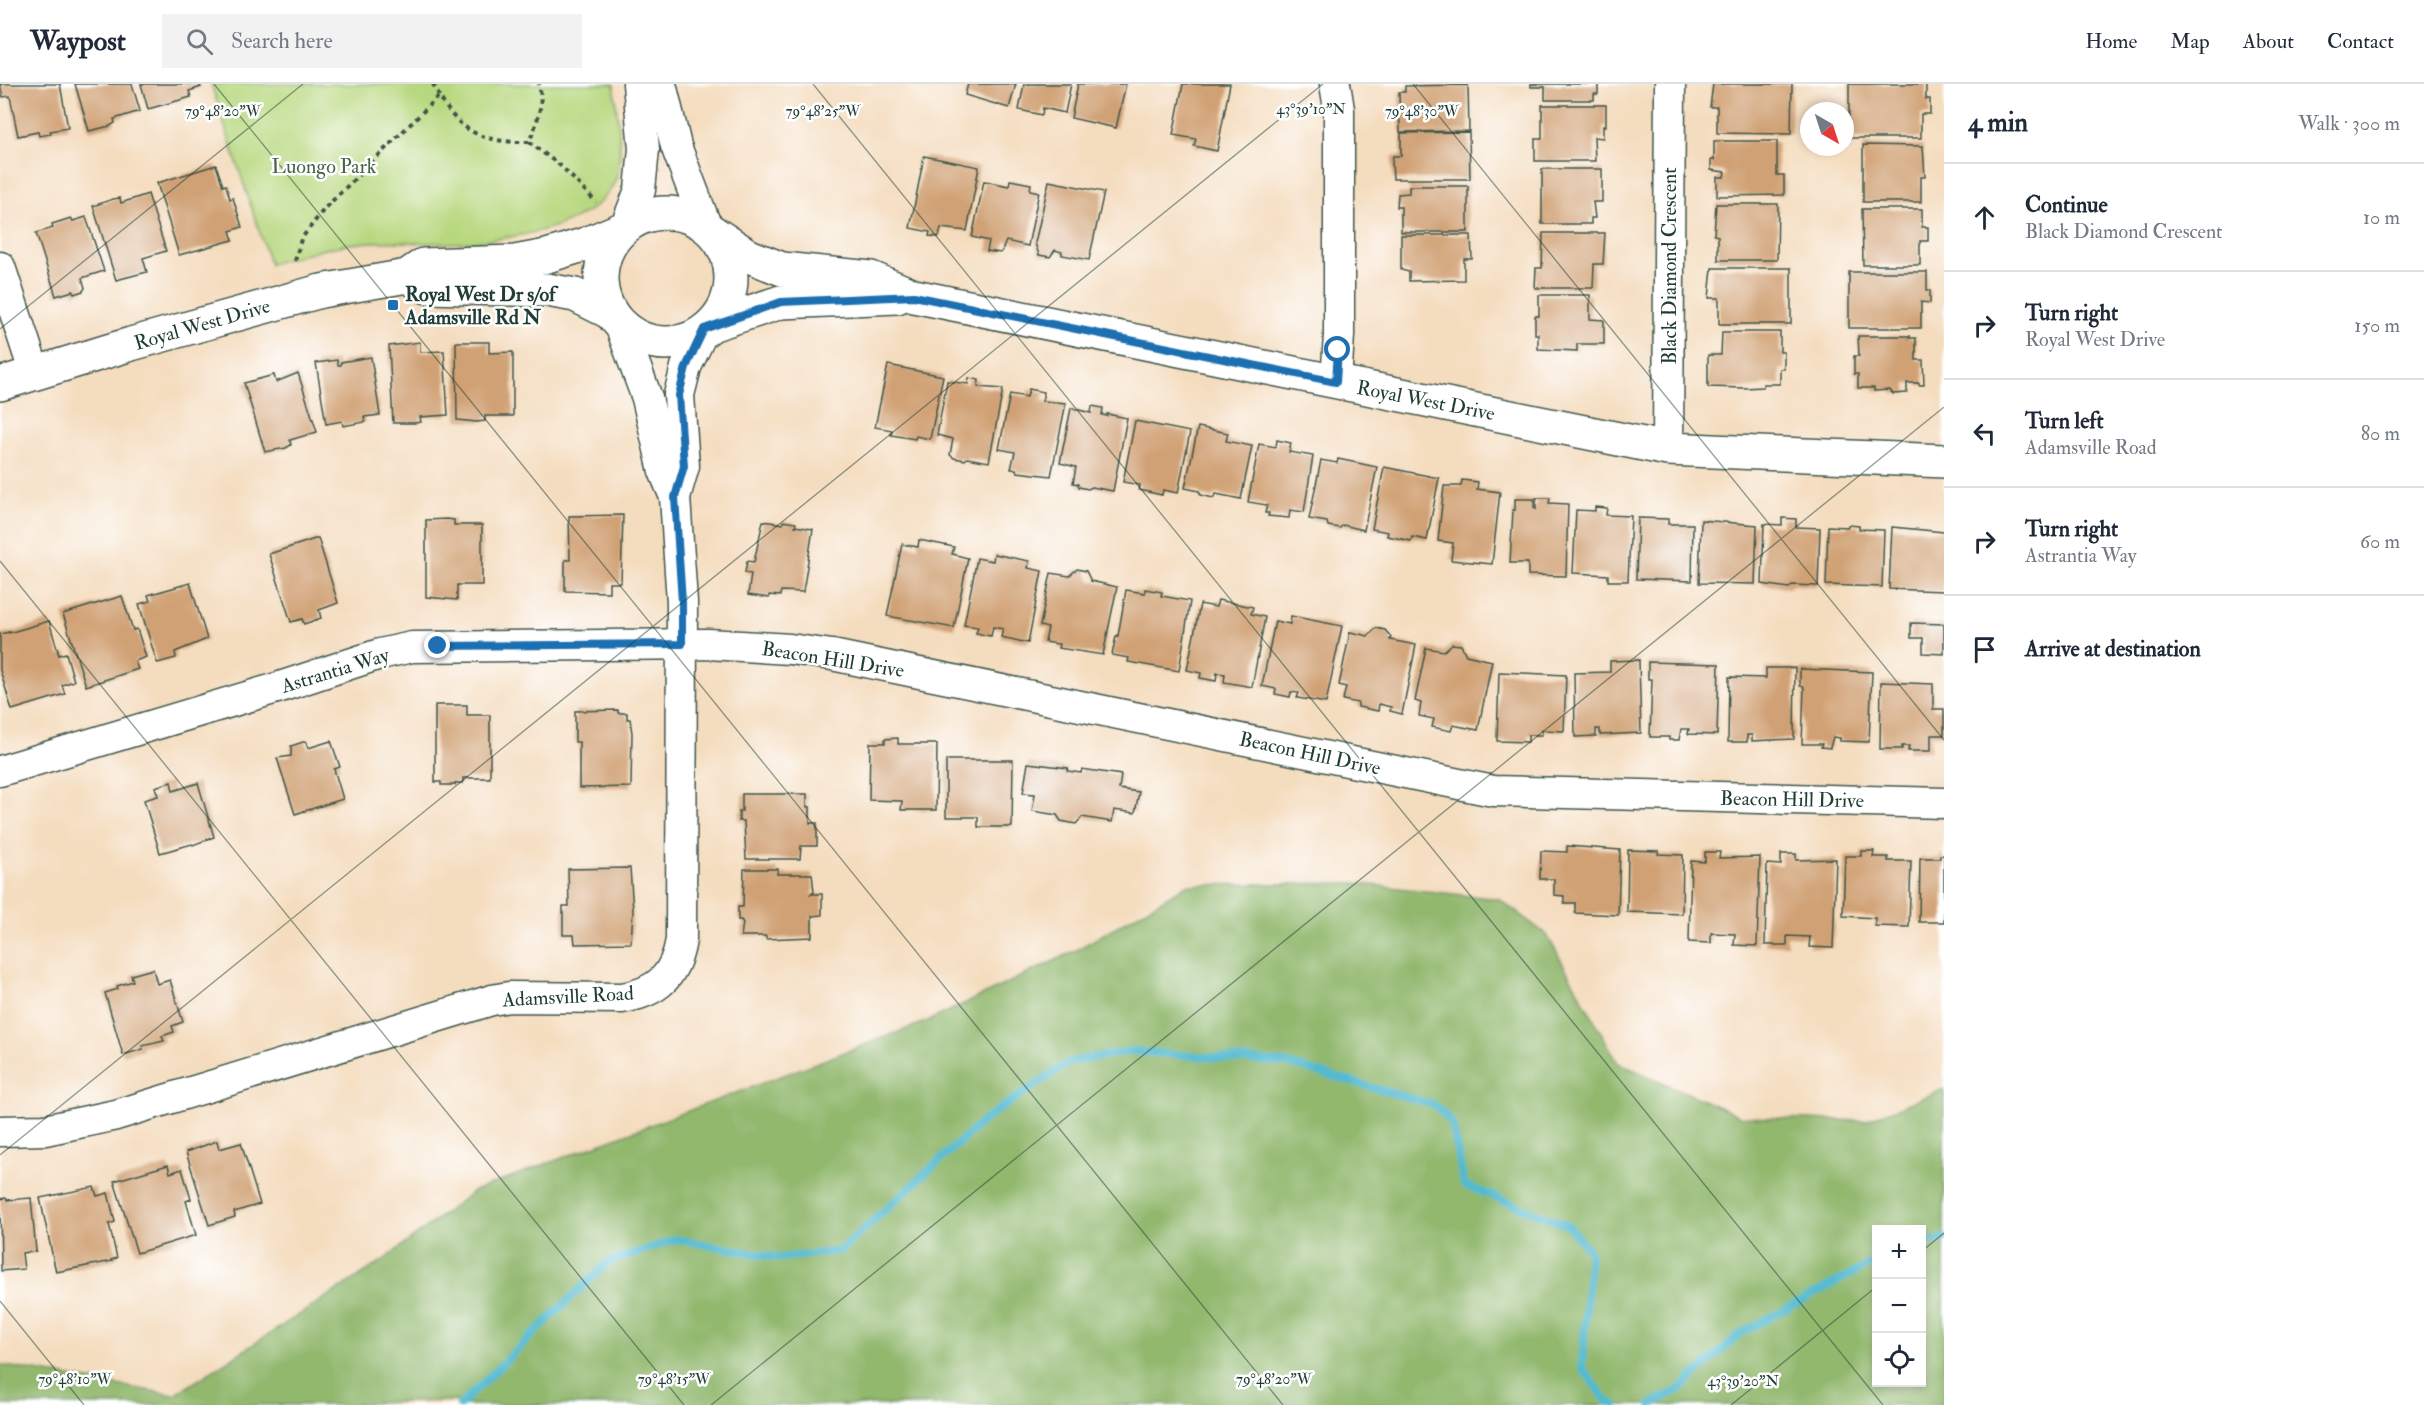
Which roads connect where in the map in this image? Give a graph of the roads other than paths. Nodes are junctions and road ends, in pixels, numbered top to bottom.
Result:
1 (638, 84) edge
2 (661, 84) edge
3 (1335, 84) edge
4 (1670, 84) edge
5 (624, 229) junction
6 (710, 230) junction
7 (0, 267) edge
8 (407, 276) junction
9 (914, 296) junction
10 (615, 317) junction
11 (707, 327) junction
12 (35, 374) junction
13 (1336, 382) junction
14 (0, 384) edge
15 (1668, 448) junction
16 (1944, 461) edge
17 (675, 497) junction
18 (682, 644) junction
19 (0, 771) edge
20 (1944, 803) edge
21 (0, 1131) edge

1 - 5 street
2 - 6 street
3 - 13 street
4 - 15 street, Black Diamond Crescent
5 - 6 street
5 - 8 street, Royal West Drive
5 - 10 street
6 - 9 street, Royal West Drive
6 - 11 street
7 - 12 street
8 - 10 street
8 - 12 street, Royal West Drive
9 - 11 street, Royal West Drive
9 - 13 street, Royal West Drive
10 - 11 street
10 - 17 street, Adamsville Road
11 - 17 street, Adamsville Road
12 - 14 street, Royal West Drive
13 - 15 street, Royal West Drive
15 - 16 street, Royal West Drive
17 - 18 street, Adamsville Road
18 - 19 street, Astrantia Way
18 - 20 street, Beacon Hill Drive
18 - 21 street, Adamsville Road

